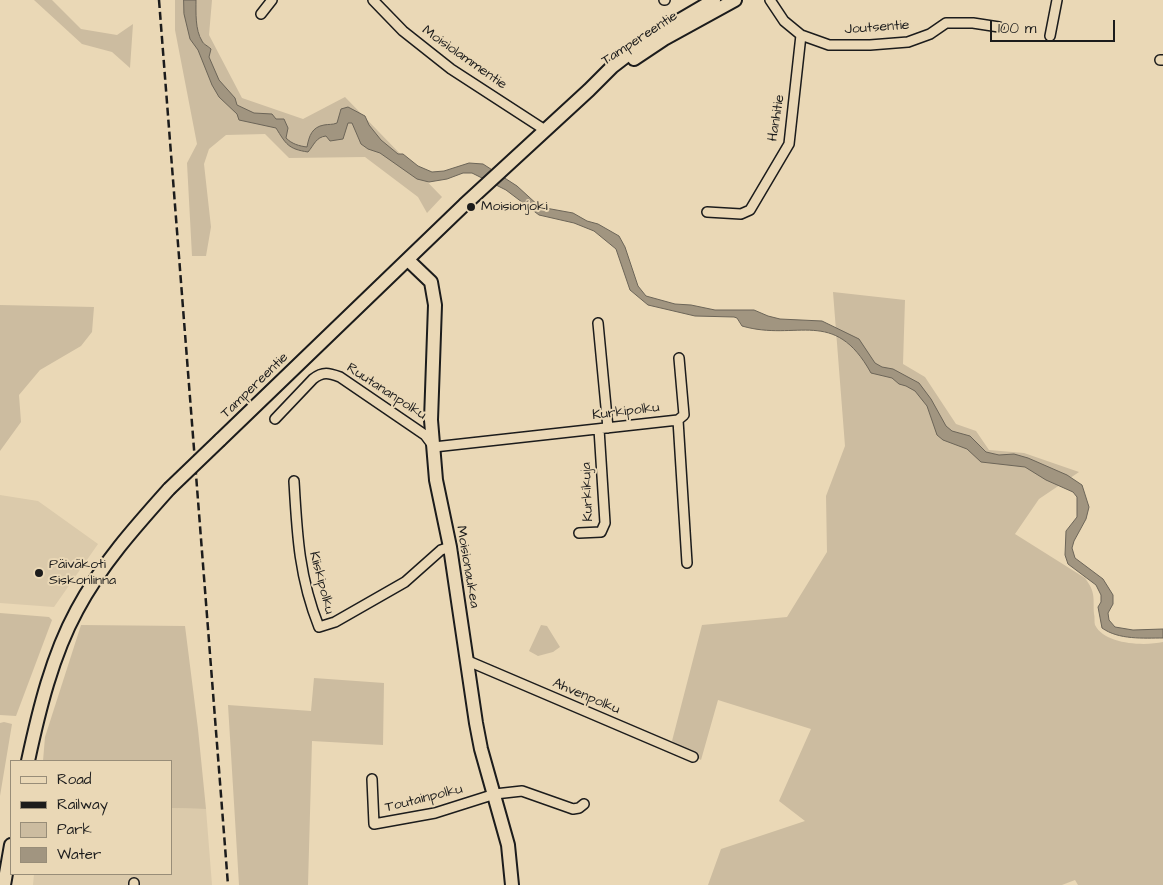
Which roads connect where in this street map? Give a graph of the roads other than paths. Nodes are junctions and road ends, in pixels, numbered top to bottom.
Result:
1 (272, 0) edge
2 (373, 0) edge
3 (714, 0) edge
4 (735, 0) edge
5 (770, 0) edge
6 (1057, 0) edge
7 (261, 14) dead end
8 (1000, 27) dead end
9 (801, 35) junction
10 (1050, 36) dead end
11 (589, 90) junction
12 (545, 130) junction
13 (707, 212) dead end
14 (408, 260) junction
15 (598, 323) dead end
16 (679, 358) dead end
17 (275, 419) dead end
18 (678, 420) junction
19 (603, 428) junction
20 (434, 448) junction
21 (294, 481) dead end
22 (579, 533) dead end
23 (450, 547) junction
24 (687, 563) dead end
25 (468, 661) junction
26 (694, 757) dead end
27 (28, 760) edge
28 (372, 779) dead end
29 (495, 794) junction
30 (584, 804) dead end
31 (10, 848) edge
32 (4, 866) edge
33 (2, 885) edge
34 (512, 885) edge

1 - 7 street
2 - 12 street, Moisiolammentie
3 - 11 main road, Tampereentie
4 - 11 main road, Tampereentie
5 - 9 street, Joutsentie
6 - 10 street
8 - 9 street, Joutsentie
9 - 13 street, Hanhitie
11 - 12 main road, Tampereentie
12 - 14 main road, Tampereentie
14 - 20 main road, Moisionaukea
14 - 27 main road, Tampereentie, bridge
15 - 19 street
16 - 18 street
17 - 20 street, Ruutananpolku
18 - 19 street, Kurkipolku
18 - 24 street, Kurkipolku
19 - 20 street, Kurkipolku
19 - 22 street, Kurkikuja
20 - 23 main road, Moisionaukea
21 - 23 street, Kiiskipolku
23 - 25 main road, Moisionaukea
25 - 26 street, Ahvenpolku
25 - 29 main road, Moisionaukea
28 - 29 street, Toutainpolku
29 - 30 street
29 - 34 main road, Moisionaukea
31 - 32 main road
32 - 33 main road

